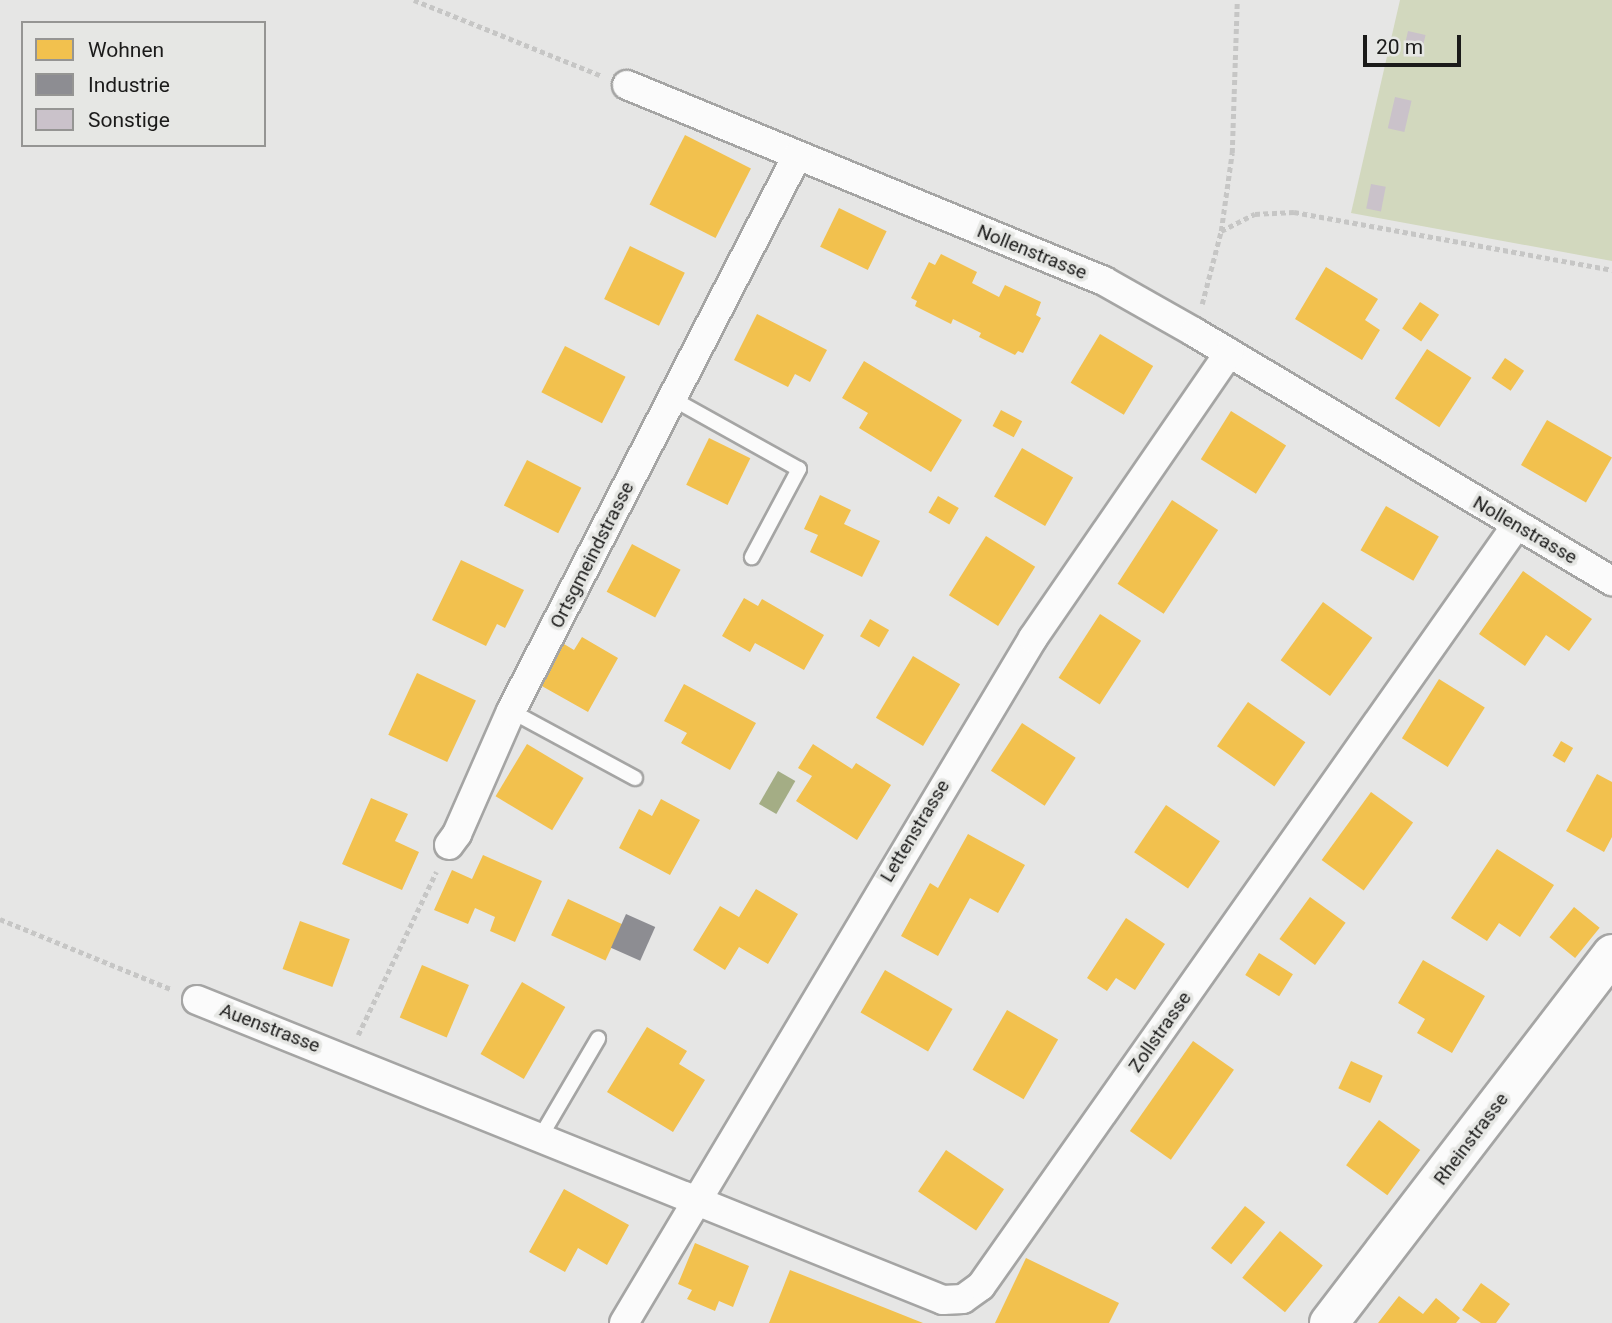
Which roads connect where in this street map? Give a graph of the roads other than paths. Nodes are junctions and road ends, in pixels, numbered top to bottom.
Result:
1 (627, 85) road end
2 (797, 156) junction
3 (1230, 352) junction
4 (673, 399) junction
5 (1517, 526) junction
6 (752, 557) dead end
7 (1612, 581) edge
8 (511, 711) junction
9 (635, 778) dead end
10 (449, 845) road end
11 (1612, 954) edge
12 (197, 1000) road end
13 (597, 1039) dead end
14 (541, 1136) junction
15 (695, 1200) junction
16 (624, 1323) edge
17 (1329, 1323) edge

1 - 2 street, Nollenstrasse
2 - 3 street, Nollenstrasse
2 - 4 street, Ortsgmeindstrasse
3 - 5 street, Nollenstrasse
3 - 15 street, Lettenstrasse
4 - 6 lane
4 - 8 street, Ortsgmeindstrasse
5 - 7 street, Nollenstrasse
5 - 15 street, Zollstrasse
8 - 9 lane
8 - 10 street, Ortsgmeindstrasse
11 - 17 main road, Rheinstrasse
12 - 14 street, Auenstrasse
13 - 14 lane
14 - 15 street, Auenstrasse
15 - 16 street, Lettenstrasse

